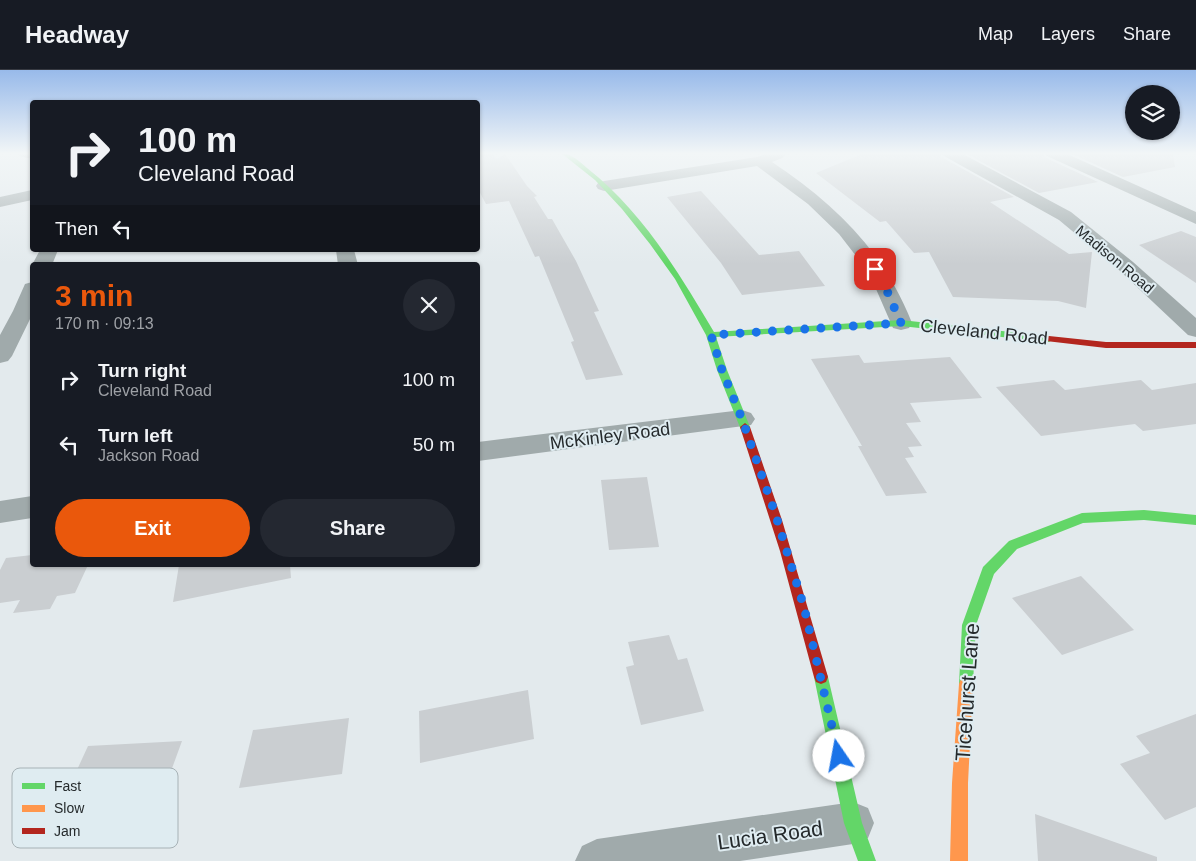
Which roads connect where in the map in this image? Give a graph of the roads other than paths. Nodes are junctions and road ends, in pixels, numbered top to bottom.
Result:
1 (608, 190) edge
2 (800, 190) edge
3 (1019, 190) edge
4 (1133, 190) edge
5 (30, 195) edge
6 (0, 202) edge
7 (1196, 219) edge
8 (30, 294) edge
9 (901, 323) junction
10 (1196, 330) edge
11 (711, 335) junction
12 (1196, 345) edge
13 (0, 356) edge
14 (742, 419) junction
15 (480, 452) edge
16 (30, 507) edge
17 (0, 512) edge
18 (1196, 520) edge
19 (853, 823) junction
20 (598, 861) edge
21 (866, 861) edge
22 (959, 861) edge

1 - 11 main road
2 - 9 street
3 - 10 street, Madison Road
4 - 7 street
5 - 6 street
8 - 13 street
9 - 11 main road, Cleveland Road
9 - 12 main road, Cleveland Road
11 - 14 main road
14 - 15 street, McKinley Road
14 - 19 main road
16 - 17 street
18 - 22 main road, Ticehurst Lane
19 - 20 street, Lucia Road
19 - 21 main road

